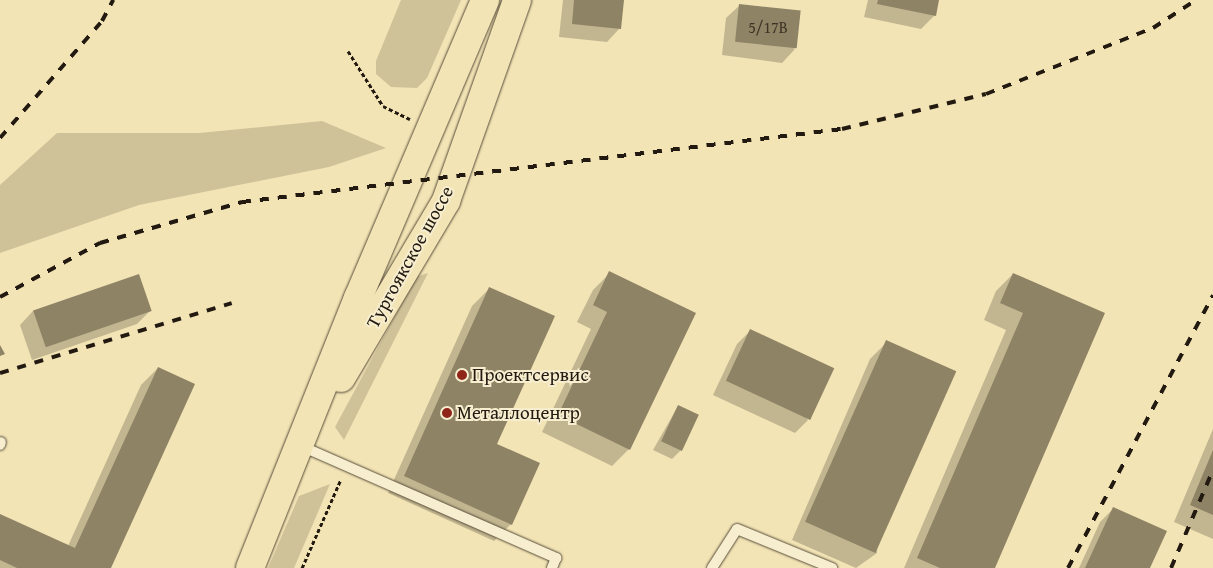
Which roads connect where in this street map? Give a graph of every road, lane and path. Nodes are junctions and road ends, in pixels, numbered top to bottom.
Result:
1 (485, 0) edge
2 (517, 0) edge
3 (348, 51) dead end
4 (430, 129) junction
5 (301, 446) junction
6 (346, 465) junction
7 (250, 568) edge
8 (302, 568) edge
9 (552, 568) edge
10 (712, 568) edge
11 (832, 568) edge

1 - 4 main road, Тургоякское шоссе
2 - 5 main road, Тургоякское шоссе
3 - 4 path
4 - 5 main road, Тургоякское шоссе
5 - 6 lane
5 - 7 main road, Тургоякское шоссе
6 - 8 path
6 - 9 lane
10 - 11 lane

